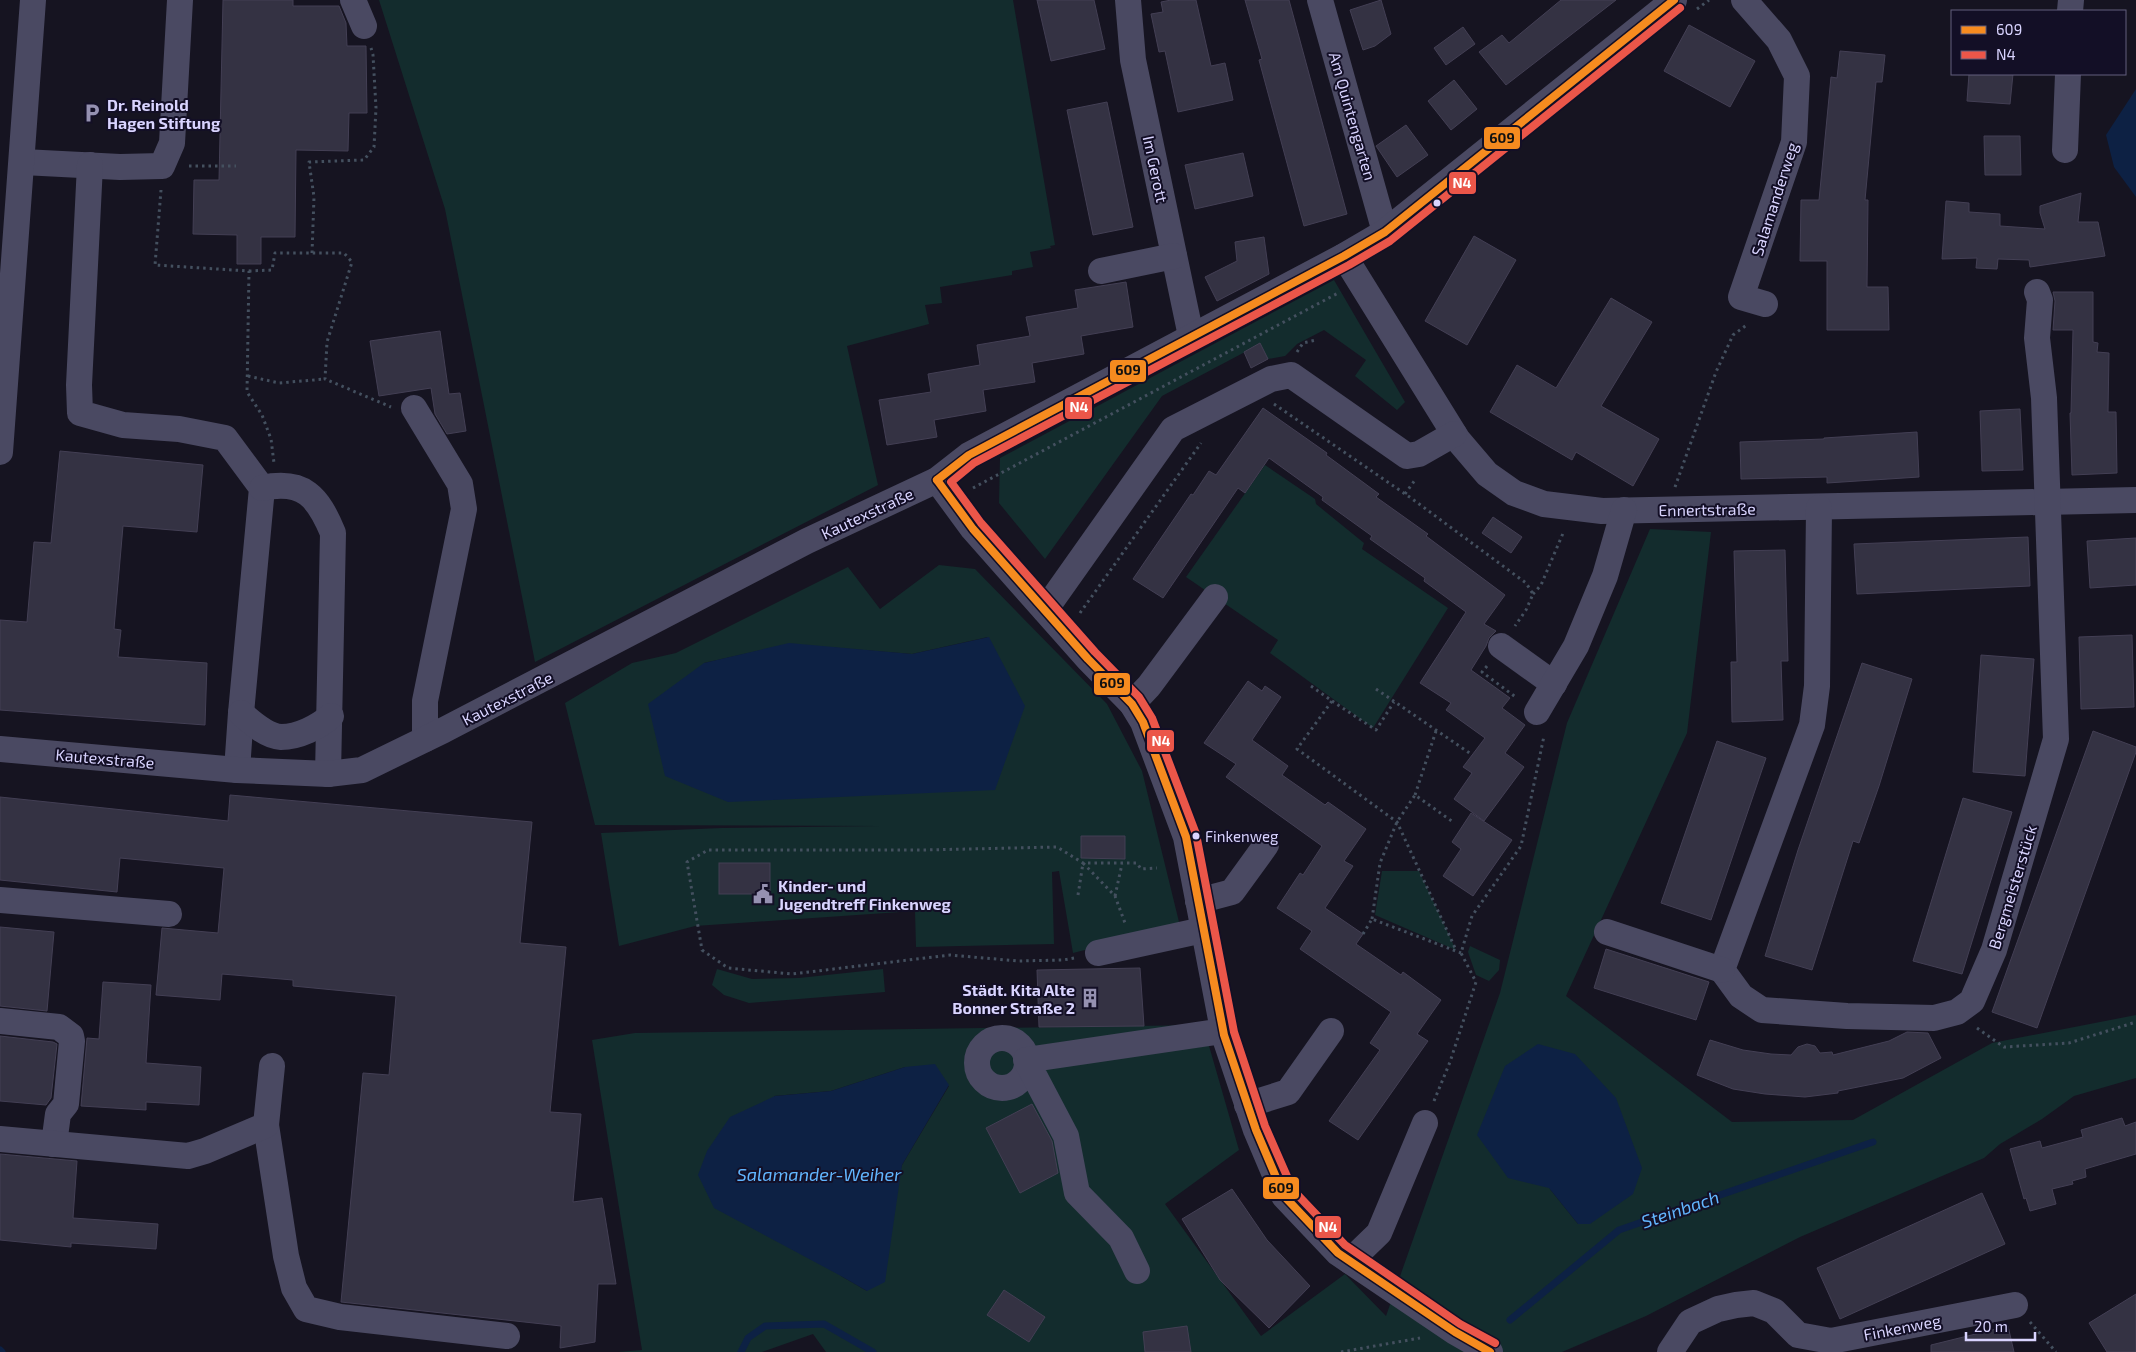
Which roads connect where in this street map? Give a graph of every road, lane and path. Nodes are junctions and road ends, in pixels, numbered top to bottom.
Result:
1 (33, 0) edge
2 (180, 0) edge
3 (1128, 0) edge
4 (1320, 0) edge
5 (1674, 0) edge
6 (1744, 0) edge
7 (360, 16) edge
8 (2068, 75) edge
9 (2065, 150) dead end
10 (22, 162) junction
11 (90, 166) junction
12 (162, 166) junction
13 (236, 166) dead end
14 (9, 204) edge
15 (1385, 232) junction
16 (312, 253) junction
17 (1174, 256) junction
18 (1344, 256) junction
19 (249, 271) junction
20 (1101, 271) dead end
21 (1360, 281) junction
22 (2038, 292) dead end
23 (1765, 304) joint
24 (1191, 336) junction
25 (248, 376) junction
26 (325, 379) junction
27 (1268, 400) dead end
28 (414, 408) joint
29 (1454, 434) junction
30 (1204, 439) dead end
31 (0, 452) edge
32 (268, 487) junction
33 (944, 490) junction
34 (2136, 500) edge
35 (2048, 502) junction
36 (1574, 508) junction
37 (1668, 508) junction
38 (1819, 508) junction
39 (1624, 510) junction
40 (1533, 594) junction
41 (1215, 596) dead end
42 (1045, 610) junction
43 (1066, 634) junction
44 (1501, 646) junction
45 (1554, 684) junction
46 (1311, 686) dead end
47 (1376, 689) dead end
48 (1332, 701) junction
49 (1394, 702) junction
50 (1132, 704) junction
51 (1537, 712) junction
52 (241, 713) junction
53 (330, 716) junction
54 (1436, 731) junction
55 (426, 739) junction
56 (0, 749) edge
57 (1471, 754) dead end
58 (328, 761) junction
59 (237, 770) junction
60 (1415, 795) junction
61 (1397, 822) junction
62 (1453, 822) dead end
63 (1266, 845) dead end
64 (1083, 863) junction
65 (1122, 864) junction
66 (1157, 868) dead end
67 (1078, 894) dead end
68 (1115, 896) junction
69 (0, 900) edge
70 (1198, 901) junction
71 (169, 914) dead end
72 (1372, 919) junction
73 (1203, 930) junction
74 (1607, 932) dead end
75 (1363, 934) dead end
76 (1134, 946) junction
77 (1456, 950) junction
78 (1461, 952) junction
79 (1098, 953) joint
80 (1722, 970) junction
81 (1957, 1012) junction
82 (0, 1021) edge
83 (2136, 1022) edge
84 (1223, 1031) junction
85 (1332, 1031) dead end
86 (272, 1066) dead end
87 (1247, 1105) junction
88 (1425, 1123) joint
89 (266, 1125) junction
90 (0, 1139) edge
91 (54, 1144) junction
92 (1350, 1262) junction
93 (1137, 1271) dead end
94 (2015, 1305) joint
95 (1455, 1332) junction
96 (507, 1336) dead end
97 (1342, 1352) edge
98 (1490, 1352) edge
99 (1670, 1352) edge
100 (2056, 1352) edge

1 - 10 street
2 - 12 street
3 - 17 street, Im Gerott
4 - 15 street, Am Quintengarten
5 - 15 street, Kautexstraße
6 - 23 street, Salamanderweg
7 - 16 path
8 - 9 street
10 - 11 street
10 - 14 street
11 - 12 street
11 - 32 street
12 - 13 path
12 - 19 path
14 - 31 street
15 - 18 street, Kautexstraße
16 - 19 path
16 - 26 path
17 - 20 street
17 - 24 street, Im Gerott
18 - 21 street, Ennertstraße
18 - 24 street, Kautexstraße
19 - 25 path
21 - 29 street, Ennertstraße
21 - 33 path
22 - 35 street
23 - 37 path
24 - 33 street, Kautexstraße
25 - 26 path
25 - 32 path
26 - 28 path
27 - 40 path
28 - 55 street
29 - 36 street, Ennertstraße
29 - 42 street
30 - 43 path
32 - 52 street
32 - 53 street
33 - 42 street
33 - 55 street, Kautexstraße
34 - 35 street, Ennertstraße
35 - 38 street, Ennertstraße
35 - 81 street, Bergmeisterstück
36 - 39 street, Ennertstraße
36 - 40 path
37 - 38 street, Ennertstraße
37 - 39 street, Ennertstraße
38 - 80 street
39 - 45 street
40 - 44 path
41 - 50 street
42 - 43 street
43 - 50 street
44 - 45 street
44 - 51 path
45 - 51 street
46 - 48 path
47 - 49 path
48 - 49 path
48 - 61 path
49 - 54 path
50 - 70 street
51 - 78 path
52 - 53 street
52 - 59 street
53 - 58 street
54 - 57 path
54 - 60 path
55 - 58 street, Kautexstraße
56 - 59 street, Kautexstraße
58 - 59 street, Kautexstraße
60 - 61 path
60 - 62 path
61 - 72 path
61 - 77 path
63 - 70 street
64 - 65 path
64 - 67 path
64 - 68 path
64 - 79 path
65 - 66 path
65 - 68 path
68 - 76 path
69 - 71 street
70 - 73 street
72 - 75 path
72 - 77 path
73 - 76 street
73 - 84 street
74 - 80 street
76 - 79 street
77 - 78 path
78 - 88 path
80 - 81 street, Bergmeisterstück
81 - 83 path
82 - 91 street
84 - 87 street
84 - 93 street
85 - 87 street
86 - 89 street
87 - 92 street
88 - 92 street
89 - 91 street
89 - 96 street
90 - 91 street
92 - 95 street
94 - 99 street, Finkenweg
94 - 100 path
95 - 97 path
95 - 98 street

